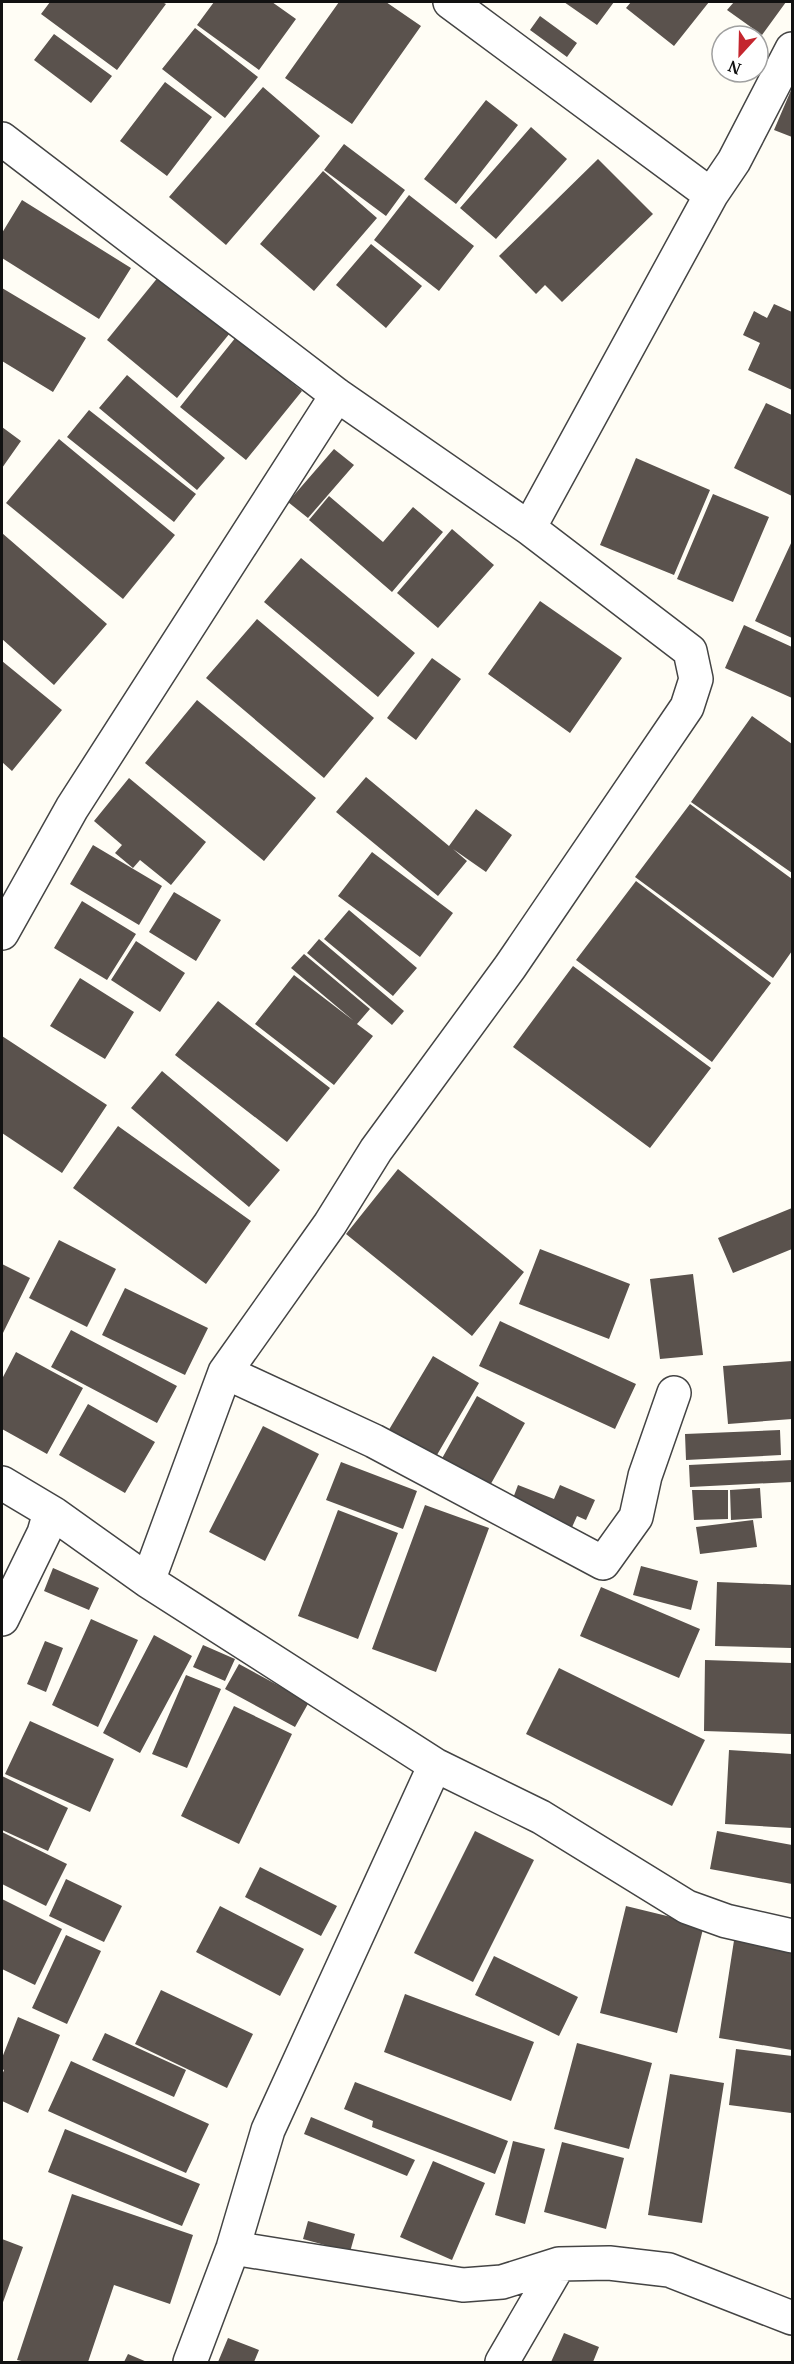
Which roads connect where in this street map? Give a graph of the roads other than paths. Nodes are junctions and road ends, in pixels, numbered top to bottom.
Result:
1 (450, 2) edge
2 (792, 49) edge
3 (2, 140) edge
4 (711, 195) junction
5 (337, 395) junction
6 (529, 528) junction
7 (2, 933) edge
8 (225, 1372) junction
9 (674, 1393) dead end
10 (2, 1483) edge
11 (54, 1514) junction
12 (148, 1581) junction
13 (2, 1619) edge
14 (435, 1765) junction
15 (792, 1936) edge
16 (233, 2248) junction
17 (558, 2264) junction
18 (792, 2318) edge
19 (190, 2362) edge
20 (502, 2362) edge

1 - 4 street
2 - 4 street
3 - 5 street
4 - 6 street
5 - 6 street
5 - 7 street
6 - 8 street
8 - 9 street
8 - 12 street
10 - 11 street
11 - 12 street
11 - 13 street
12 - 14 street
14 - 15 street
14 - 16 street
16 - 17 street
16 - 19 street
17 - 18 street
17 - 20 street

